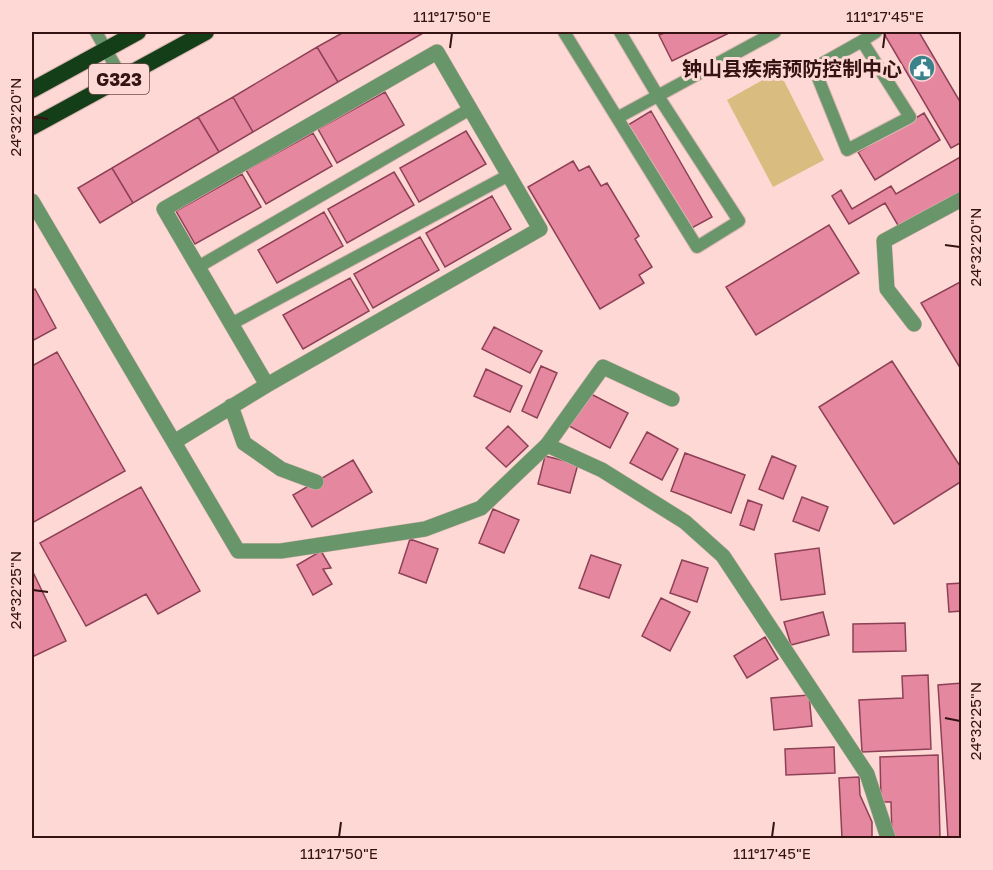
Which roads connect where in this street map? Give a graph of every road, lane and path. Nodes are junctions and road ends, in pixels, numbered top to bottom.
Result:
1 (96, 32) edge
2 (138, 32) edge
3 (206, 32) edge
4 (564, 32) edge
5 (620, 32) edge
6 (776, 32) edge
7 (876, 32) edge
8 (862, 41) junction
9 (106, 49) junction
10 (122, 78) junction
11 (32, 90) edge
12 (658, 96) junction
13 (470, 109) junction
14 (617, 118) junction
15 (32, 127) edge
16 (509, 175) junction
17 (962, 199) edge
18 (32, 201) edge
19 (198, 267) junction
20 (231, 324) junction
21 (914, 324) dead end
22 (267, 385) junction
23 (672, 399) dead end
24 (231, 406) junction
25 (174, 442) junction
26 (547, 445) junction
27 (316, 482) dead end
28 (888, 838) edge

1 - 9 lane
2 - 9 highway, G323
3 - 10 highway, G323
4 - 14 lane
5 - 12 lane
6 - 12 lane
7 - 8 lane
8 - 8 lane
9 - 10 lane
9 - 11 highway, G323
10 - 15 highway, G323
12 - 14 lane
12 - 14 lane
13 - 16 street
13 - 19 lane
13 - 19 street
16 - 20 lane
16 - 22 street
17 - 21 street
18 - 25 street
19 - 20 street
20 - 22 street
22 - 24 street
23 - 26 street
24 - 25 street
24 - 27 street
25 - 26 street
26 - 28 street

